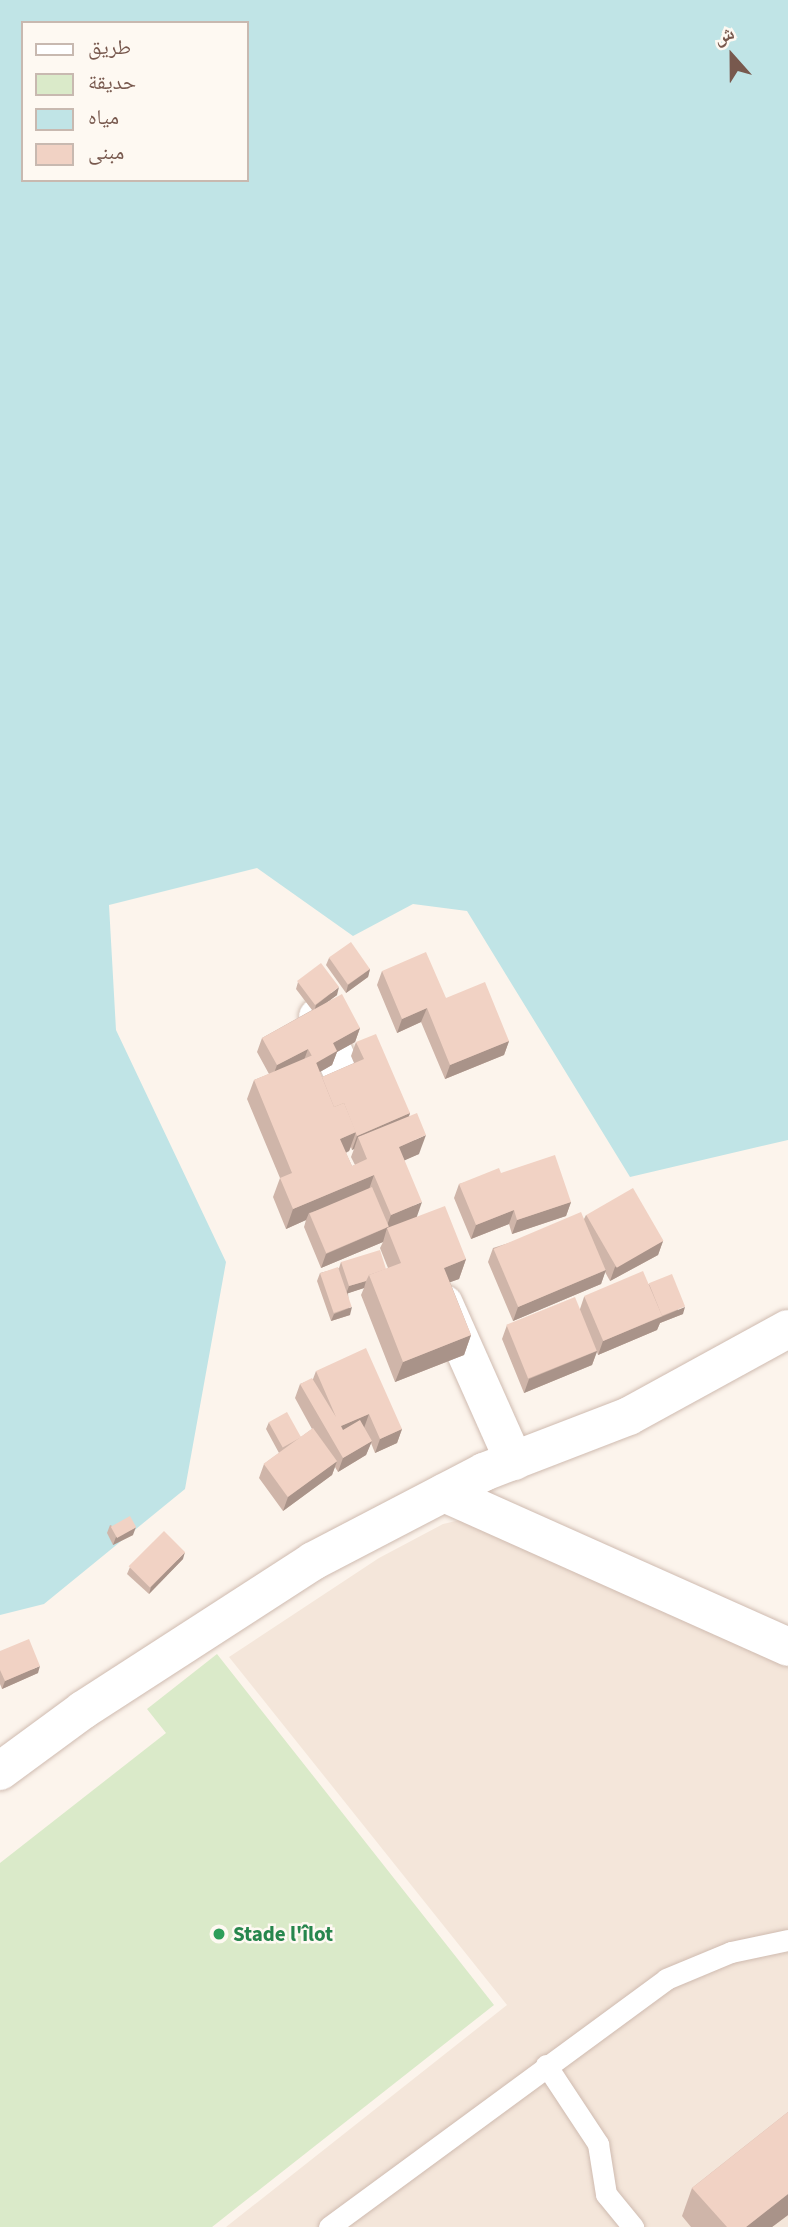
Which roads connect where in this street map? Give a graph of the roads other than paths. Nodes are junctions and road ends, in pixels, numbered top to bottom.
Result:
1 (318, 1017) edge
2 (374, 1144) edge
3 (430, 1270) edge
4 (788, 1329) edge
5 (514, 1461) junction
6 (444, 1493) junction
7 (788, 1647) edge
8 (0, 1771) edge
9 (788, 1940) edge
10 (546, 2065) junction
11 (329, 2227) edge
12 (632, 2227) edge

1 - 2 street
3 - 5 street
4 - 5 street
5 - 6 street
6 - 7 street
6 - 8 street
9 - 10 lane
10 - 11 lane
10 - 12 lane

